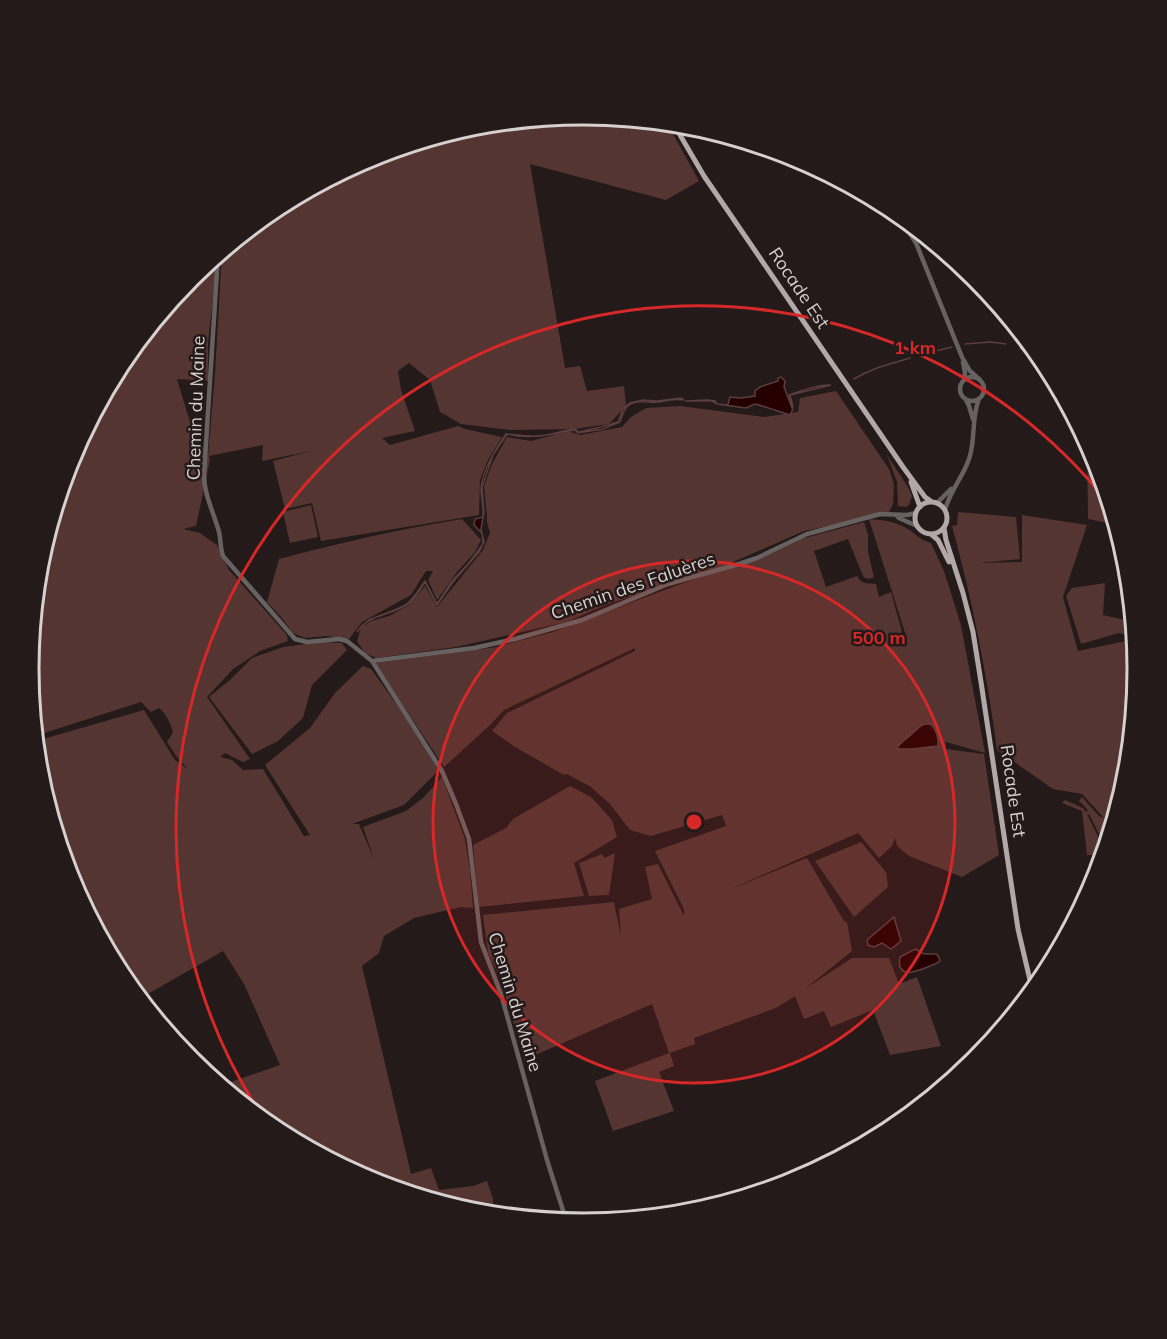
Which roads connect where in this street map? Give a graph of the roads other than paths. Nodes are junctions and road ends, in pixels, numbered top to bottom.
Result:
1 (679, 133) edge
2 (912, 236) edge
3 (915, 238) edge
4 (916, 243) junction
5 (217, 266) edge
6 (962, 357) junction
7 (979, 379) junction
8 (964, 380) junction
9 (979, 399) junction
10 (966, 400) junction
11 (973, 422) junction
12 (903, 467) junction
13 (955, 484) junction
14 (935, 503) junction
15 (920, 507) junction
16 (945, 510) junction
17 (916, 513) junction
18 (896, 515) junction
19 (917, 526) junction
20 (944, 528) junction
21 (931, 534) junction
22 (963, 593) junction
23 (372, 661) junction
24 (1030, 980) edge
25 (564, 1213) edge

1 - 12 main road, Rocade Est
2 - 4 street
3 - 4 street
4 - 6 street
5 - 23 street, Chemin du Maine
6 - 7 street
6 - 8 street
7 - 8 street
7 - 9 street
8 - 10 street
9 - 10 street
9 - 11 street
10 - 11 street
11 - 13 street
12 - 14 main road, Rocade Est
12 - 15 main road, Rocade Est
13 - 14 street
13 - 16 street
14 - 15 main road
14 - 16 main road
15 - 17 main road
16 - 20 main road
17 - 18 street, Chemin des Faluères
17 - 19 main road
18 - 19 street
18 - 23 street, Chemin des Faluères
19 - 21 main road
20 - 21 main road
20 - 22 main road, Rocade Est
21 - 22 main road, Rocade Est
22 - 24 main road, Rocade Est
23 - 25 street, Chemin du Maine

